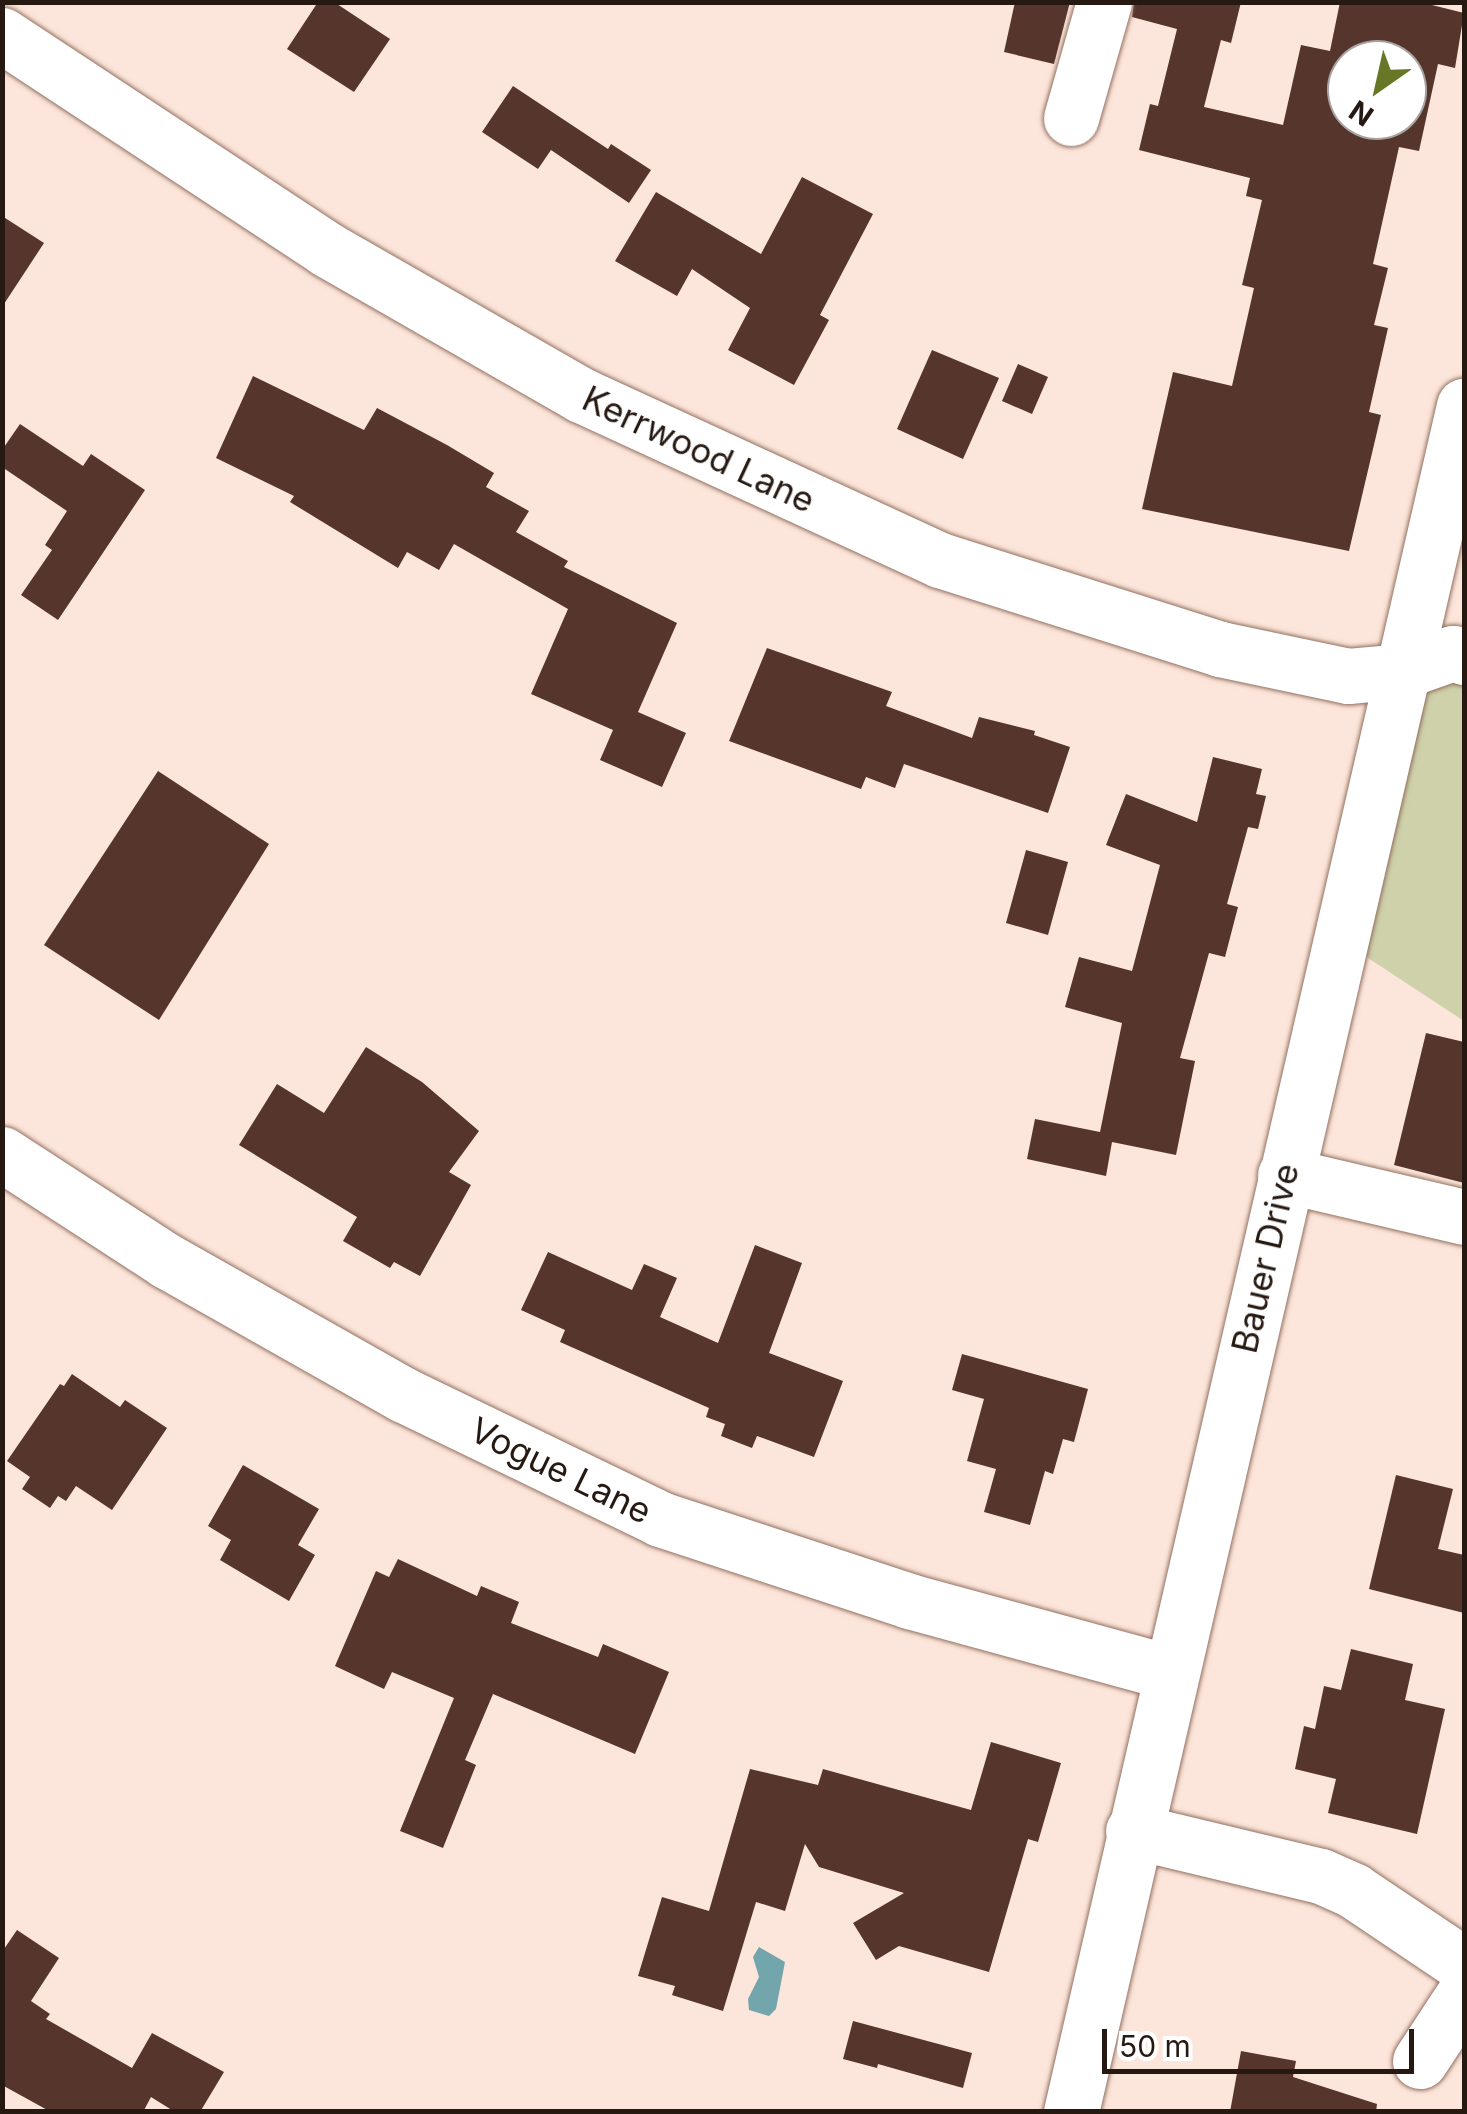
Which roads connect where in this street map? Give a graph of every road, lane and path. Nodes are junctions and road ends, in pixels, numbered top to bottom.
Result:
1 (1104, 2) edge
2 (2, 35) edge
3 (1072, 118) dead end
4 (1464, 406) edge
5 (1464, 658) edge
6 (1402, 671) junction
7 (2, 1154) edge
8 (1285, 1175) junction
9 (1464, 1216) edge
10 (1169, 1672) junction
11 (1134, 1831) junction
12 (1464, 1965) edge
13 (1464, 1994) edge
14 (1420, 2061) dead end
15 (1071, 2112) edge

1 - 3 street
2 - 6 street, Kerrwood Lane
4 - 6 street, Bauer Drive
5 - 6 street, Kerrwood Lane
6 - 8 street, Bauer Drive
7 - 10 street, Vogue Lane
8 - 9 street
8 - 10 street, Bauer Drive
10 - 11 street, Bauer Drive
11 - 12 street
11 - 15 street, Bauer Drive
13 - 14 street

